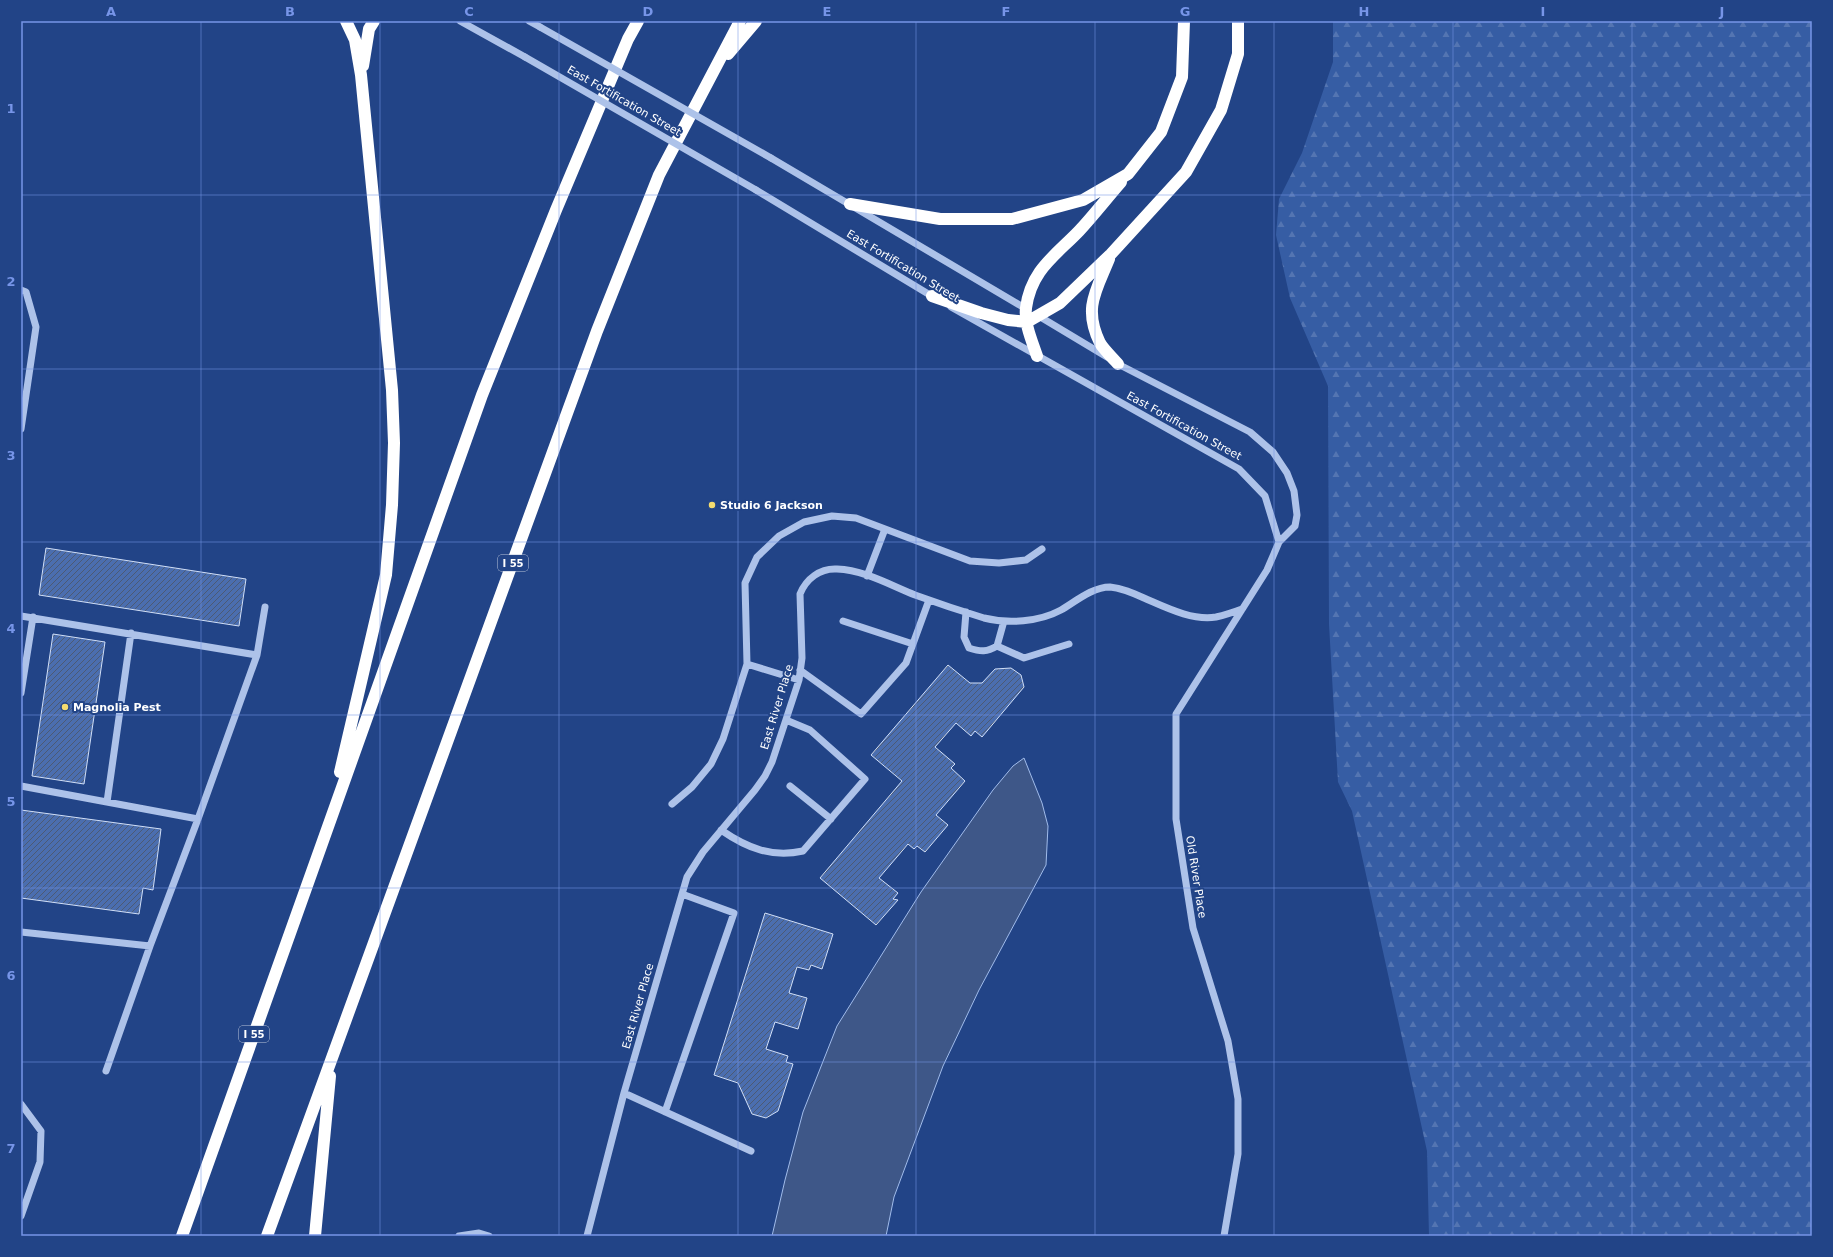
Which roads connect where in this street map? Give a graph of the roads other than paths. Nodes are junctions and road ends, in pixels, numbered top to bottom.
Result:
1 (346, 21) edge
2 (374, 21) edge
3 (460, 21) edge
4 (529, 21) edge
5 (638, 21) edge
6 (740, 21) edge
7 (756, 21) edge
8 (1184, 21) edge
9 (1238, 21) edge
10 (712, 74) junction
11 (361, 75) junction
12 (1128, 174) junction
13 (850, 204) junction
14 (1111, 254) junction
15 (23, 291) edge
16 (932, 296) junction
17 (1026, 309) junction
18 (1039, 316) junction
19 (1027, 322) junction
20 (1036, 356) junction
21 (1118, 364) junction
22 (21, 429) edge
23 (884, 529) junction
24 (1279, 542) junction
25 (1042, 549) dead end
26 (867, 576) junction
27 (929, 600) junction
28 (266, 607) dead end
29 (1242, 609) junction
30 (966, 612) junction
31 (21, 616) edge
32 (33, 617) junction
33 (843, 621) dead end
34 (1004, 621) junction
35 (131, 633) junction
36 (913, 644) junction
37 (1069, 644) dead end
38 (997, 646) junction
39 (257, 655) junction
40 (747, 664) junction
41 (800, 670) junction
42 (799, 680) junction
43 (21, 693) edge
44 (786, 720) junction
45 (21, 786) edge
46 (790, 786) dead end
47 (107, 802) junction
48 (672, 804) dead end
49 (198, 819) junction
50 (831, 819) junction
51 (721, 830) junction
52 (326, 832) junction
53 (682, 894) junction
54 (21, 932) edge
55 (150, 946) junction
56 (332, 1059) junction
57 (106, 1071) dead end
58 (624, 1093) junction
59 (21, 1104) edge
60 (665, 1112) junction
61 (751, 1151) dead end
62 (21, 1216) edge
63 (182, 1236) edge
64 (267, 1236) edge
65 (315, 1236) edge
66 (459, 1236) edge
67 (489, 1236) edge
68 (587, 1236) edge
69 (1224, 1236) edge

1 - 11 highway
2 - 11 highway
3 - 16 street, East Fortification Street, bridge
4 - 13 street, East Fortification Street, bridge
5 - 52 highway, I 55
6 - 10 highway, I 55
7 - 10 highway
8 - 12 highway
9 - 14 highway
10 - 56 highway, I 55
11 - 52 highway
12 - 13 highway
12 - 17 highway
13 - 17 street, East Fortification Street
14 - 18 highway
14 - 21 highway
15 - 22 street
16 - 19 highway
16 - 20 street, East Fortification Street
17 - 18 street, East Fortification Street
17 - 19 highway
18 - 19 highway
18 - 21 street, East Fortification Street
19 - 20 highway
20 - 24 street, East Fortification Street
21 - 24 street, East Fortification Street
23 - 25 street
23 - 26 street
23 - 40 street
24 - 29 street, Old River Place
26 - 27 street, East River Place
26 - 41 street, East River Place
27 - 30 street, East River Place
27 - 36 street
28 - 39 street
29 - 34 street, East River Place
29 - 69 street, Old River Place
30 - 34 street, East River Place
30 - 38 street
31 - 32 street
32 - 35 street
32 - 43 street
33 - 36 street
34 - 38 street
35 - 39 street
35 - 47 street
36 - 41 street
37 - 38 street
39 - 49 street
40 - 42 street
40 - 48 street
41 - 42 street, East River Place
42 - 44 street, East River Place
44 - 50 street
44 - 51 street, East River Place
45 - 47 street
46 - 50 street
47 - 49 street
49 - 55 street
50 - 51 street
51 - 53 street, East River Place
52 - 63 highway, I 55
53 - 58 street, East River Place
53 - 60 street
54 - 55 street
55 - 57 street
56 - 64 highway, I 55
56 - 65 highway
58 - 60 street
58 - 68 street, East River Place
59 - 62 street
60 - 61 street
66 - 67 street

